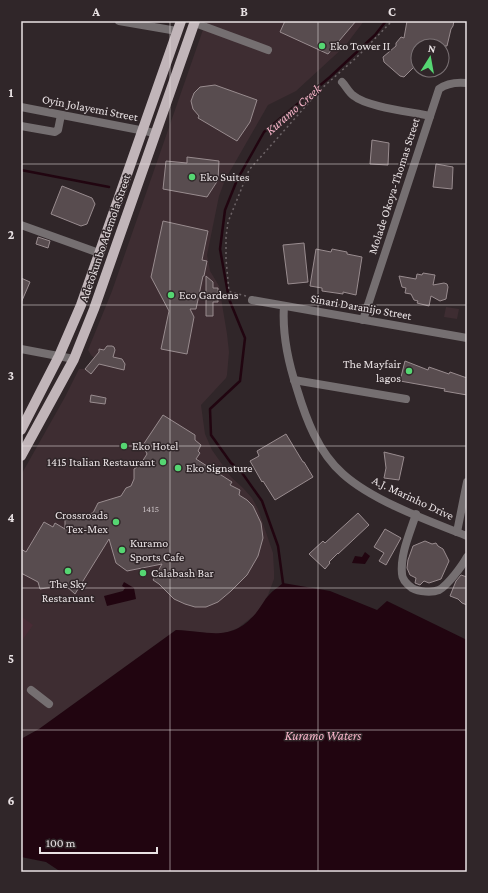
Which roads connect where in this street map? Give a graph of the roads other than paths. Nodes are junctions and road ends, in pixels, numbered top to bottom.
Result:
1 (120, 21) edge
2 (181, 21) edge
3 (195, 22) edge
4 (177, 31) junction
5 (268, 50) dead end
6 (342, 82) dead end
7 (467, 83) edge
8 (21, 107) edge
9 (61, 115) junction
10 (430, 116) junction
11 (21, 126) edge
12 (142, 130) junction
13 (156, 133) junction
14 (21, 225) edge
15 (99, 253) junction
16 (252, 300) road end
17 (284, 306) junction
18 (363, 320) junction
19 (467, 338) edge
20 (21, 349) edge
21 (59, 356) junction
22 (74, 359) junction
23 (294, 380) junction
24 (406, 399) dead end
25 (21, 430) edge
26 (21, 456) edge
27 (467, 482) edge
28 (416, 514) junction
29 (458, 532) junction
30 (467, 536) edge
31 (467, 557) edge
32 (31, 690) dead end
33 (49, 704) dead end

1 - 4 street
2 - 4 main road, Adetokunbo Ademola Street
3 - 5 street
3 - 13 main road, Adetokunbo Ademola Street
4 - 12 main road, Adetokunbo Ademola Street
6 - 10 street
7 - 10 street, Molade Okoya-Thomas Street
8 - 9 street, Oyin Jolayemi Street
9 - 11 street
9 - 12 street, Oyin Jolayemi Street
10 - 18 street, Molade Okoya-Thomas Street
12 - 13 street, Oyin Jolayemi Street
12 - 15 main road, Adetokunbo Ademola Street
13 - 22 main road, Adetokunbo Ademola Street
14 - 15 street
15 - 21 main road, Adetokunbo Ademola Street
16 - 17 street, Sinari Daranijo Street
17 - 18 street, Sinari Daranijo Street
17 - 23 street, A.J. Marinho Drive
18 - 19 street, Sinari Daranijo Street
20 - 21 street
21 - 22 street
21 - 25 main road, Adetokunbo Ademola Street
22 - 26 main road, Adetokunbo Ademola Street
23 - 24 street
23 - 28 street, A.J. Marinho Drive
27 - 29 street
28 - 29 street, A.J. Marinho Drive
28 - 31 street
29 - 30 street, A.J. Marinho Drive
32 - 33 street

